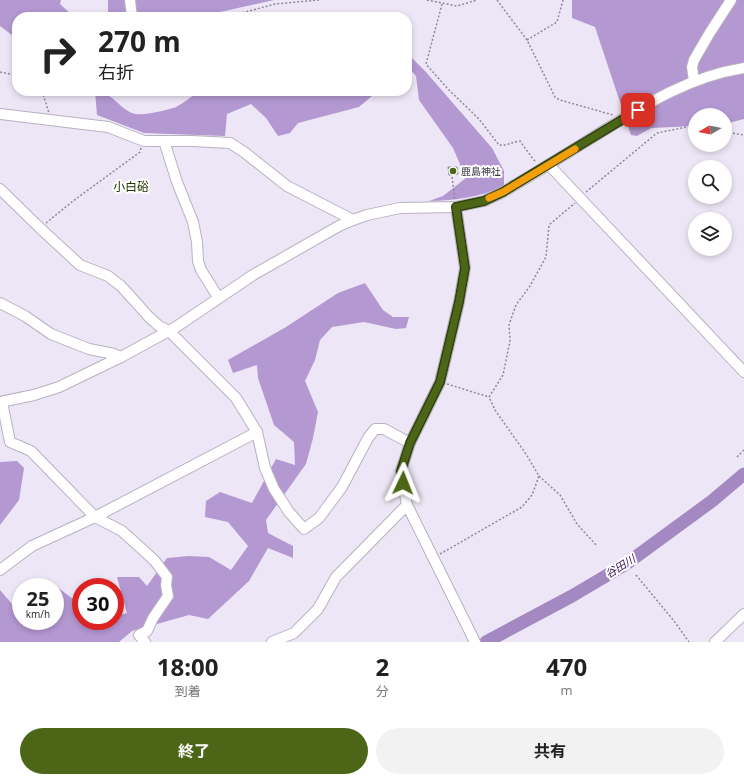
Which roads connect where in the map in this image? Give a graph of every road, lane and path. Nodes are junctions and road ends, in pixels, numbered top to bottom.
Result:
1 (130, 0) edge
2 (319, 0) edge
3 (427, 0) edge
4 (477, 0) edge
5 (497, 0) edge
6 (563, 0) edge
7 (731, 0) edge
8 (442, 4) junction
9 (131, 12) edge
10 (245, 12) edge
11 (527, 40) junction
12 (744, 68) edge
13 (0, 72) edge
14 (12, 74) edge
15 (694, 81) junction
16 (44, 96) edge
17 (0, 114) edge
18 (624, 118) junction
19 (51, 120) junction
20 (688, 127) edge
21 (732, 133) edge
22 (744, 135) edge
23 (144, 140) junction
24 (164, 141) junction
25 (546, 166) junction
26 (452, 177) dead end
27 (0, 189) edge
28 (580, 198) junction
29 (456, 207) junction
30 (353, 220) junction
31 (41, 229) junction
32 (218, 297) junction
33 (0, 303) edge
34 (169, 331) junction
35 (121, 357) junction
36 (744, 372) edge
37 (440, 382) junction
38 (490, 397) junction
39 (1, 402) edge
40 (256, 432) junction
41 (410, 443) junction
42 (744, 450) edge
43 (738, 457) dead end
44 (538, 476) junction
45 (407, 505) junction
46 (95, 517) junction
47 (597, 546) dead end
48 (433, 558) junction
49 (0, 570) edge
50 (636, 575) dead end
51 (744, 614) edge
52 (145, 642) edge
53 (272, 642) edge
54 (475, 642) edge
55 (689, 642) edge
56 (715, 642) edge

1 - 9 street
2 - 10 path
3 - 8 path
4 - 8 path
5 - 11 path
6 - 11 path
7 - 15 street
8 - 25 path
11 - 18 path
12 - 15 street
13 - 14 path
15 - 18 street
16 - 19 path
17 - 19 street
18 - 25 street
19 - 23 street
20 - 28 path
21 - 22 path
23 - 24 street
23 - 31 path
24 - 30 street
24 - 32 street
25 - 28 street
25 - 29 street
26 - 29 path
27 - 31 street
28 - 36 street
28 - 38 path
29 - 30 street
29 - 37 street
30 - 32 street
31 - 34 street
32 - 34 street
33 - 35 street
34 - 35 street
34 - 40 street
35 - 39 street
37 - 38 path
37 - 41 street
38 - 44 path
39 - 46 street
40 - 41 street
40 - 46 street
41 - 45 street
42 - 43 path
44 - 47 path
44 - 48 path
45 - 48 street
45 - 53 street
46 - 49 street
46 - 52 street
48 - 54 street
50 - 55 path
51 - 56 street

